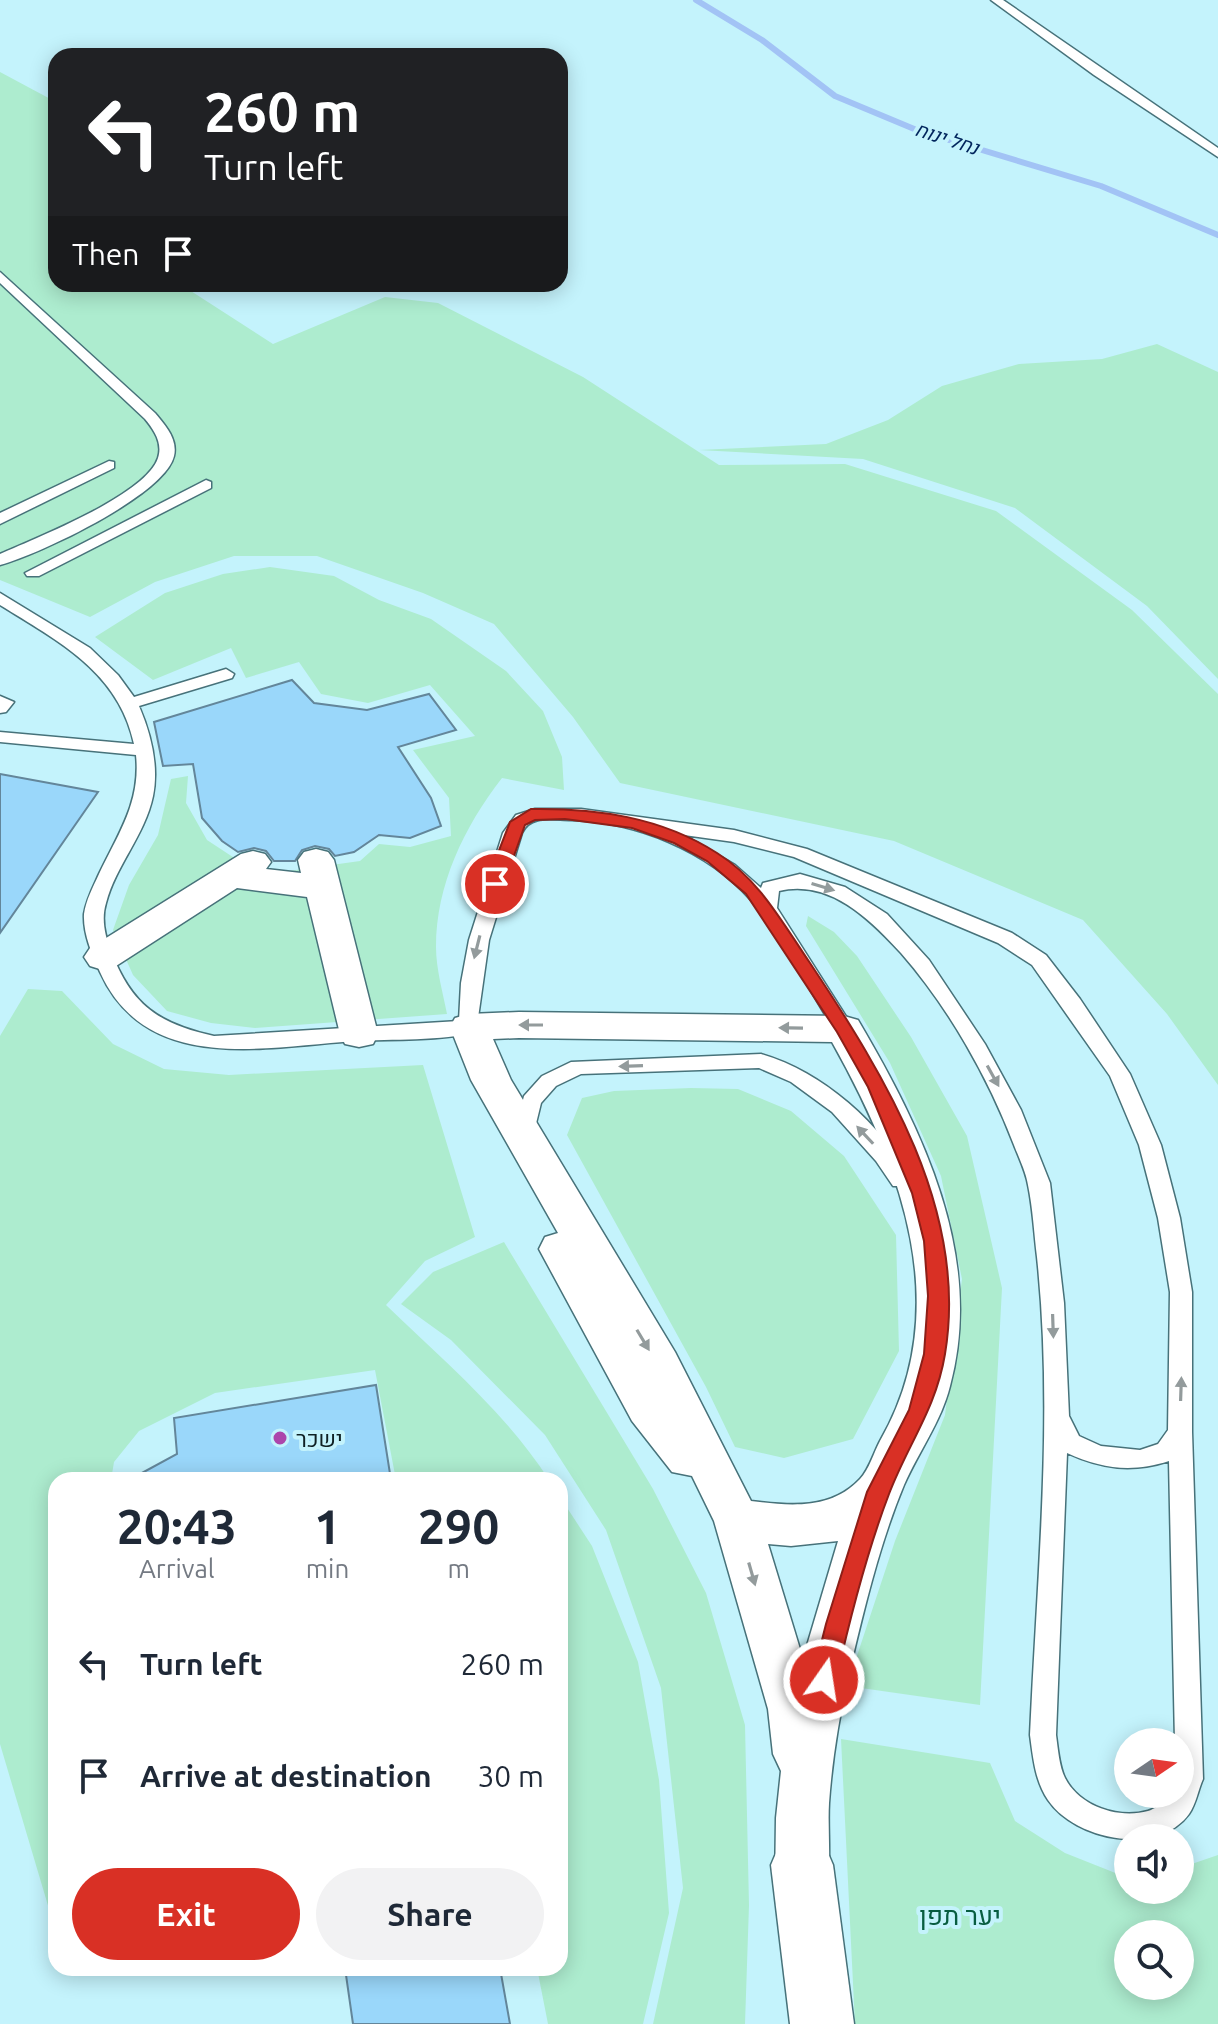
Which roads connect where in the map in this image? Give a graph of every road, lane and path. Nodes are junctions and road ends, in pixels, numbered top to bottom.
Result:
1 (996, 0) edge
2 (1218, 153) edge
3 (0, 276) edge
4 (109, 465) dead end
5 (206, 485) dead end
6 (15, 528) edge
7 (62, 558) junction
8 (0, 560) edge
9 (33, 573) dead end
10 (0, 598) edge
11 (226, 674) dead end
12 (0, 701) edge
13 (128, 704) junction
14 (0, 708) edge
15 (0, 737) edge
16 (143, 750) junction
17 (634, 823) junction
18 (767, 910) junction
19 (103, 957) junction
20 (469, 1027) junction
21 (844, 1029) junction
22 (359, 1034) junction
23 (524, 1141) junction
24 (929, 1220) junction
25 (1057, 1417) junction
26 (1180, 1432) junction
27 (878, 1492) junction
28 (729, 1505) junction
29 (804, 1797) junction
30 (802, 1865) junction
31 (797, 2024) edge
32 (822, 2024) edge

1 - 2 lane
3 - 6 lane
4 - 6 lane
5 - 7 lane
6 - 7 lane
6 - 8 lane
7 - 9 lane
10 - 13 lane
11 - 13 lane
12 - 14 lane
13 - 16 lane
15 - 16 lane
16 - 19 lane
17 - 18 lane
17 -> 20 lane
26 -> 17 lane
18 - 21 lane
18 -> 25 lane
19 - 22 lane
19 - 22 street
21 -> 20 street
20 - 22 lane
20 - 23 street
20 - 28 street
21 - 24 street
24 -> 23 lane
23 -> 28 street
24 - 27 street
25 - 26 lane
25 - 26 lane
27 - 28 street
27 - 29 street
28 -> 29 street
29 - 30 street
30 - 31 street
30 - 32 main road

